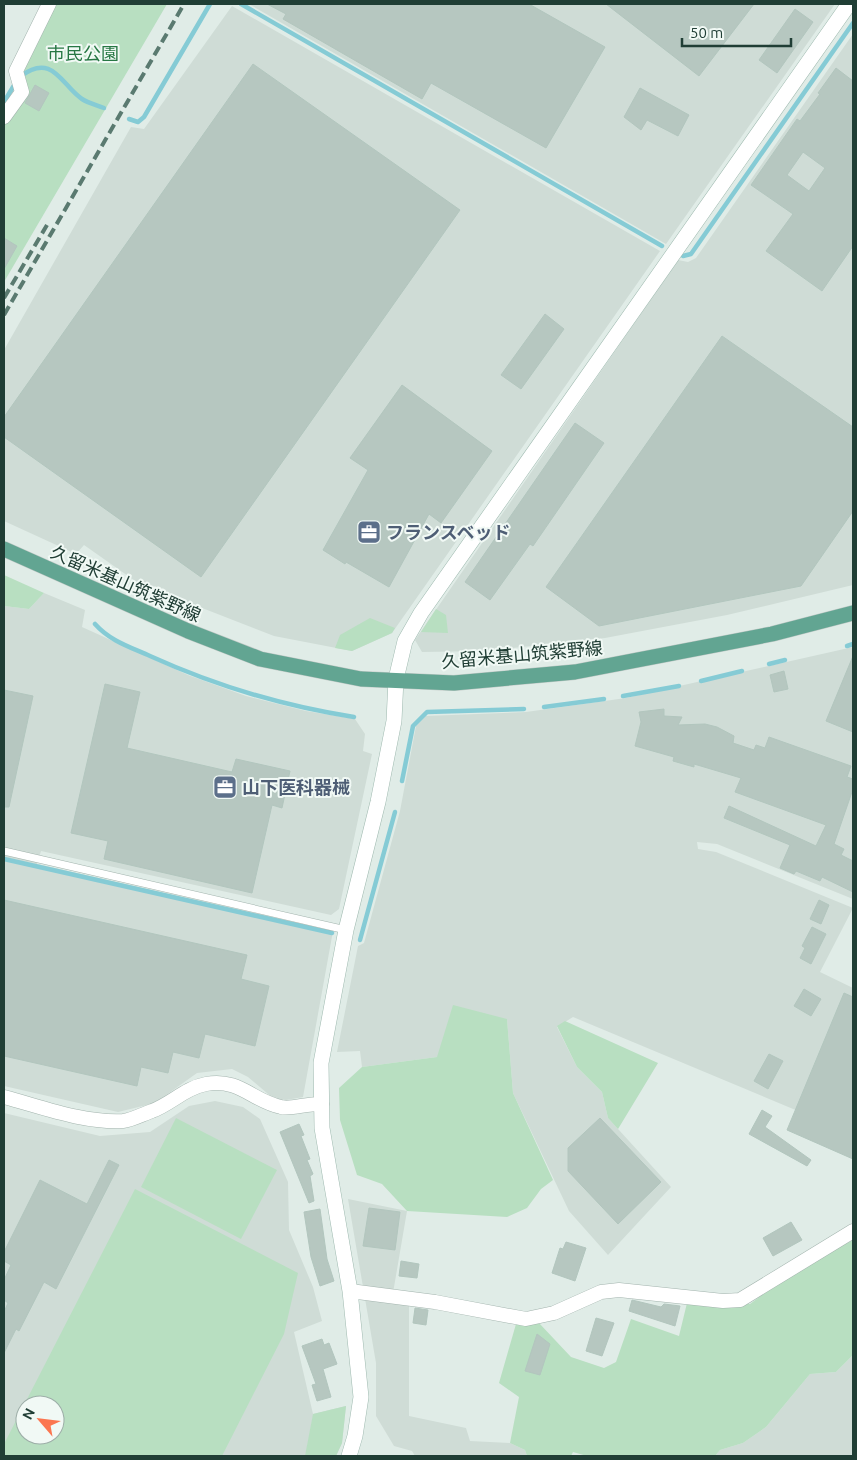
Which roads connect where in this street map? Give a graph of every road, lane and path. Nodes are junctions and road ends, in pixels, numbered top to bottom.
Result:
1 (49, 4) edge
2 (849, 4) edge
3 (4, 117) edge
4 (4, 549) edge
5 (853, 613) edge
6 (396, 679) junction
7 (4, 851) edge
8 (346, 930) junction
9 (4, 1097) edge
10 (322, 1104) junction
11 (853, 1231) edge
12 (350, 1291) junction
13 (349, 1456) edge

1 - 3 street
2 - 6 street
4 - 6 main road, 久留米基山筑紫野線
5 - 6 main road, 久留米基山筑紫野線
6 - 8 street
7 - 8 lane
8 - 10 street
9 - 10 street
10 - 12 street
11 - 12 street
12 - 13 street

